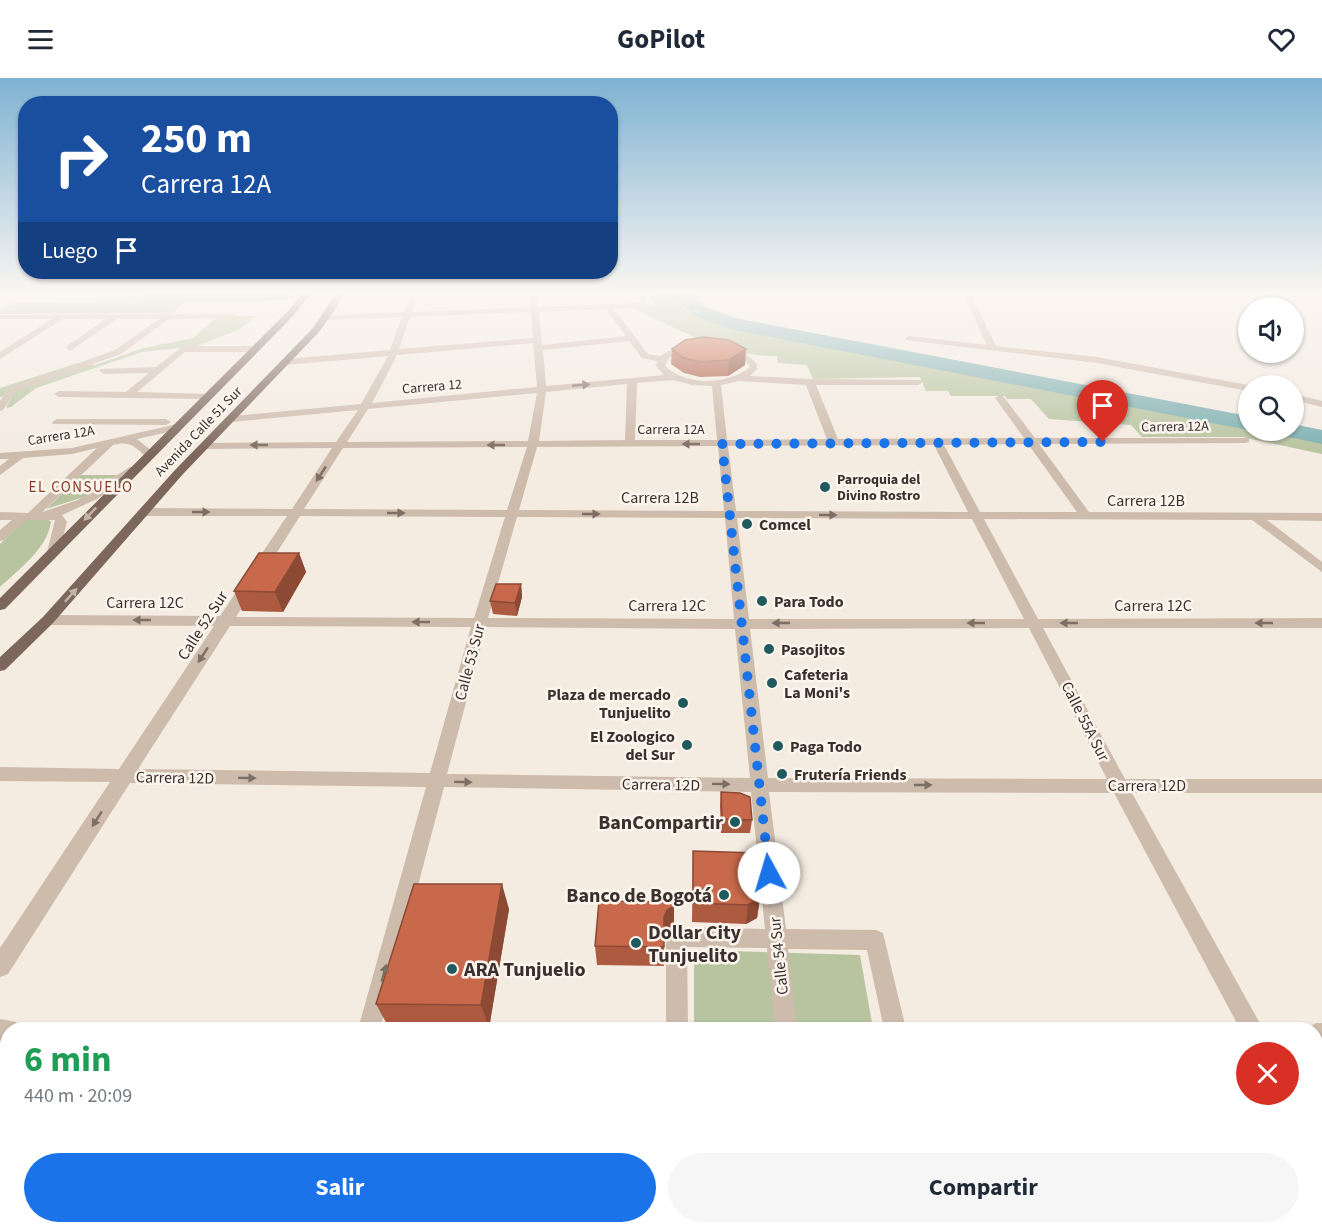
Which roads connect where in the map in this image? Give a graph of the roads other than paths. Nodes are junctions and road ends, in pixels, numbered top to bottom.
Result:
1 (14, 347) edge
2 (127, 347) edge
3 (256, 347) edge
4 (299, 347) edge
5 (396, 347) edge
6 (486, 347) edge
7 (537, 347) edge
8 (639, 347) edge
9 (695, 347) edge
10 (715, 347) edge
11 (977, 347) edge
12 (254, 349) junction
13 (993, 349) joint
14 (394, 352) junction
15 (0, 356) edge
16 (662, 359) junction
17 (96, 362) junction
18 (285, 362) junction
19 (157, 370) junction
20 (104, 371) dead end
21 (673, 377) junction
22 (741, 378) junction
23 (632, 381) junction
24 (810, 382) junction
25 (918, 382) dead end
26 (716, 383) junction
27 (0, 386) edge
28 (1238, 386) edge
29 (542, 389) junction
30 (59, 394) dead end
31 (128, 395) junction
32 (207, 396) junction
33 (1000, 398) dead end
34 (1304, 400) edge
35 (1322, 404) edge
36 (365, 406) junction
37 (0, 408) edge
38 (231, 419) junction
39 (57, 422) dead end
40 (179, 424) junction
41 (126, 438) junction
42 (1238, 440) edge
43 (110, 442) junction
44 (834, 443) junction
45 (938, 443) junction
46 (1033, 443) junction
47 (533, 444) junction
48 (630, 444) junction
49 (722, 444) junction
50 (340, 445) junction
51 (205, 446) junction
52 (149, 454) junction
53 (0, 456) edge
54 (19, 456) junction
55 (134, 469) junction
56 (0, 472) edge
57 (143, 512) junction
58 (296, 512) junction
59 (512, 513) junction
60 (730, 514) junction
61 (47, 515) junction
62 (977, 515) junction
63 (0, 516) edge
64 (27, 516) junction
65 (1086, 516) junction
66 (1255, 517) junction
67 (1322, 517) edge
68 (0, 537) edge
69 (53, 552) junction
70 (1322, 568) edge
71 (0, 606) edge
72 (48, 620) junction
73 (226, 621) junction
74 (480, 622) junction
75 (1035, 623) junction
76 (1322, 623) edge
77 (742, 624) junction
78 (0, 666) edge
79 (0, 774) edge
80 (124, 776) junction
81 (436, 781) junction
82 (759, 785) junction
83 (1119, 785) junction
84 (1322, 786) edge
85 (776, 939) junction
86 (0, 967) edge
87 (371, 1022) edge
88 (677, 1022) edge
89 (785, 1022) edge
90 (894, 1022) edge
91 (1248, 1022) edge

1 - 15 street
2 - 17 street
3 - 12 main road, Avenida Calle 51 Sur
4 - 18 main road, Avenida Calle 51 Sur
5 - 14 street, Calle 52 Sur
6 - 14 street
7 - 29 street, Calle 53 Sur
8 - 16 street
9 - 16 street
10 - 22 street
11 - 13 street
12 - 19 street
12 - 32 main road, Avenida Calle 51 Sur
13 - 28 street
14 - 18 street
14 - 36 street, Calle 52 Sur
16 - 21 street
17 - 27 street
17 - 37 street
18 - 38 main road, Avenida Calle 51 Sur
19 - 20 street
19 - 31 street
21 - 23 street, Carrera 12
21 - 26 street, Carrera 12
22 - 24 street
22 - 26 street, Carrera 12
29 -> 23 street, Carrera 12
23 - 48 street
24 - 25 street
24 - 44 street
26 - 49 street, Calle 54 Sur
29 - 36 street, Carrera 12
29 - 47 street, Calle 53 Sur
30 - 31 street
31 - 32 street
32 - 40 main road, Avenida Calle 51 Sur
33 - 46 street
34 - 35 street
36 - 38 street, Carrera 12
36 - 50 street, Calle 52 Sur
38 - 51 main road, Avenida Calle 51 Sur
39 - 40 street
40 - 41 street, Carrera 12A
40 - 52 main road, Avenida Calle 51 Sur
41 - 43 street, Carrera 12A
41 - 52 street
42 - 46 street, Carrera 12A
43 - 54 street, Carrera 12A
43 - 64 street
44 - 45 street, Carrera 12A
44 - 49 street, Carrera 12A
45 - 46 street, Carrera 12A
45 - 62 street, Calle 55A Sur
46 - 65 street
47 - 48 street, Carrera 12A
47 -> 50 street, Carrera 12A
47 - 59 street, Calle 53 Sur
49 -> 48 street, Carrera 12A
49 - 60 street, Calle 54 Sur
50 -> 51 street, Carrera 12A
50 -> 58 street, Calle 52 Sur
51 - 57 main road, Avenida Calle 51 Sur
52 - 55 main road, Avenida Calle 51 Sur
53 - 54 street, Carrera 12A
54 - 56 street
55 - 61 street
55 -> 69 main road, Avenida Calle 51 Sur
57 -> 58 street, Carrera 12B
72 -> 57 main road, Avenida Calle 51 Sur
58 -> 59 street, Carrera 12B
58 - 73 street, Calle 52 Sur
59 -> 60 street, Carrera 12B
59 - 74 street, Calle 53 Sur
60 -> 62 street, Carrera 12B
60 - 77 street, Calle 54 Sur
61 - 64 street
61 - 69 street
62 - 65 street, Carrera 12B
62 - 75 street, Calle 55A Sur
63 - 64 street
64 - 68 street
65 - 66 street, Carrera 12B
66 - 67 street, Carrera 12B
66 - 70 street
69 - 71 main road, Avenida Calle 51 Sur
73 -> 72 street, Carrera 12C
72 - 78 main road, Avenida Calle 51 Sur
74 -> 73 street, Carrera 12C
73 -> 80 street, Calle 52 Sur
74 - 77 street, Carrera 12C
74 - 81 street, Calle 53 Sur
76 -> 75 street, Carrera 12C
75 -> 77 street, Carrera 12C
75 - 83 street, Calle 55A Sur
77 - 82 street, Calle 54 Sur
79 - 80 street, Carrera 12D
80 -> 81 street, Carrera 12D
80 -> 86 street, Calle 52 Sur
81 -> 82 street, Carrera 12D
87 -> 81 street, Calle 53 Sur
82 -> 83 street, Carrera 12D
82 - 85 street, Calle 54 Sur
83 - 84 street, Carrera 12D
83 - 91 street, Calle 55A Sur
85 - 88 street
85 - 89 street, Calle 54 Sur
85 - 90 street

